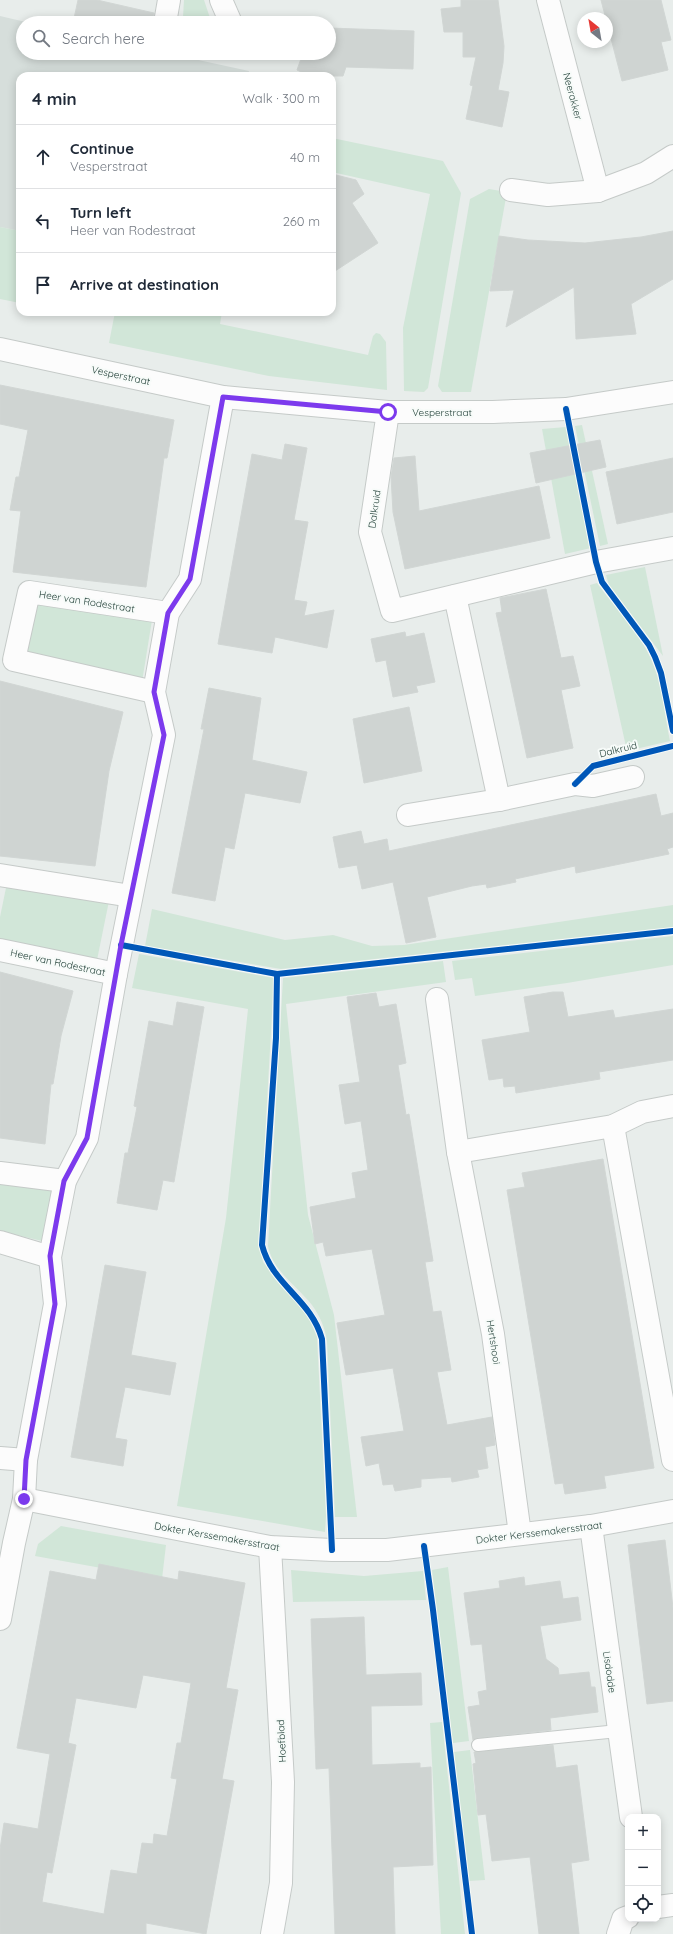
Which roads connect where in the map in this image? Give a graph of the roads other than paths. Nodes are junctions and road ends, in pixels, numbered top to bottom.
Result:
1 (169, 0) edge
2 (221, 0) edge
3 (548, 0) edge
4 (166, 16) edge
5 (228, 16) edge
6 (673, 156) edge
7 (511, 190) dead end
8 (598, 191) junction
9 (0, 349) edge
10 (673, 392) edge
11 (223, 397) junction
12 (388, 412) junction
13 (673, 548) edge
14 (455, 596) junction
15 (168, 613) junction
16 (154, 692) junction
17 (633, 777) dead end
18 (499, 800) junction
19 (408, 815) dead end
20 (0, 874) edge
21 (131, 896) junction
22 (0, 950) edge
23 (116, 974) junction
24 (437, 999) dead end
25 (673, 1106) edge
26 (612, 1126) junction
27 (458, 1152) junction
28 (0, 1173) edge
29 (64, 1181) junction
30 (0, 1242) edge
31 (50, 1256) junction
32 (0, 1458) edge
33 (26, 1460) junction
34 (673, 1460) edge
35 (24, 1499) junction
36 (673, 1510) edge
37 (591, 1526) junction
38 (520, 1534) junction
39 (7, 1542) edge
40 (270, 1548) junction
41 (0, 1619) edge
42 (618, 1731) junction
43 (478, 1745) dead end
44 (631, 1814) edge
45 (673, 1905) edge
46 (661, 1907) edge
47 (625, 1918) edge
48 (272, 1934) edge
49 (618, 1934) edge

1 - 4 street
2 - 5 street
3 - 8 street, Neerakker
6 - 8 street
7 - 8 street
9 - 11 street, Vesperstraat
10 - 12 street, Vesperstraat
11 - 12 street, Vesperstraat
11 - 15 street, Heer van Rodestraat
12 - 14 street, Dalkruid
13 - 14 street, Dalkruid
14 - 18 street
15 - 16 street, Heer van Rodestraat
15 - 16 street, Heer van Rodestraat
16 - 21 street, Heer van Rodestraat
17 - 18 street
18 - 19 street
20 - 21 street
21 - 23 street, Heer van Rodestraat
22 - 23 street, Heer van Rodestraat
23 - 29 street, Heer van Rodestraat
24 - 27 street, Hertshooi
25 - 26 street
26 - 27 street
26 - 34 street
27 - 38 street, Hertshooi
28 - 29 street
29 - 31 street, Heer van Rodestraat
30 - 31 street
31 - 33 street, Heer van Rodestraat
32 - 33 street
33 - 35 street, Heer van Rodestraat
35 - 39 street, Heer van Rodestraat
35 - 40 street, Dokter Kerssemakersstraat
36 - 37 street, Dokter Kerssemakersstraat
37 - 38 street, Dokter Kerssemakersstraat
37 - 42 street, Lisdodde
38 - 40 street, Dokter Kerssemakersstraat
39 - 41 street, Heer van Rodestraat
40 - 48 street, Hoefblad
42 - 43 lane
42 - 44 street, Lisdodde
45 - 46 street
47 - 49 street

